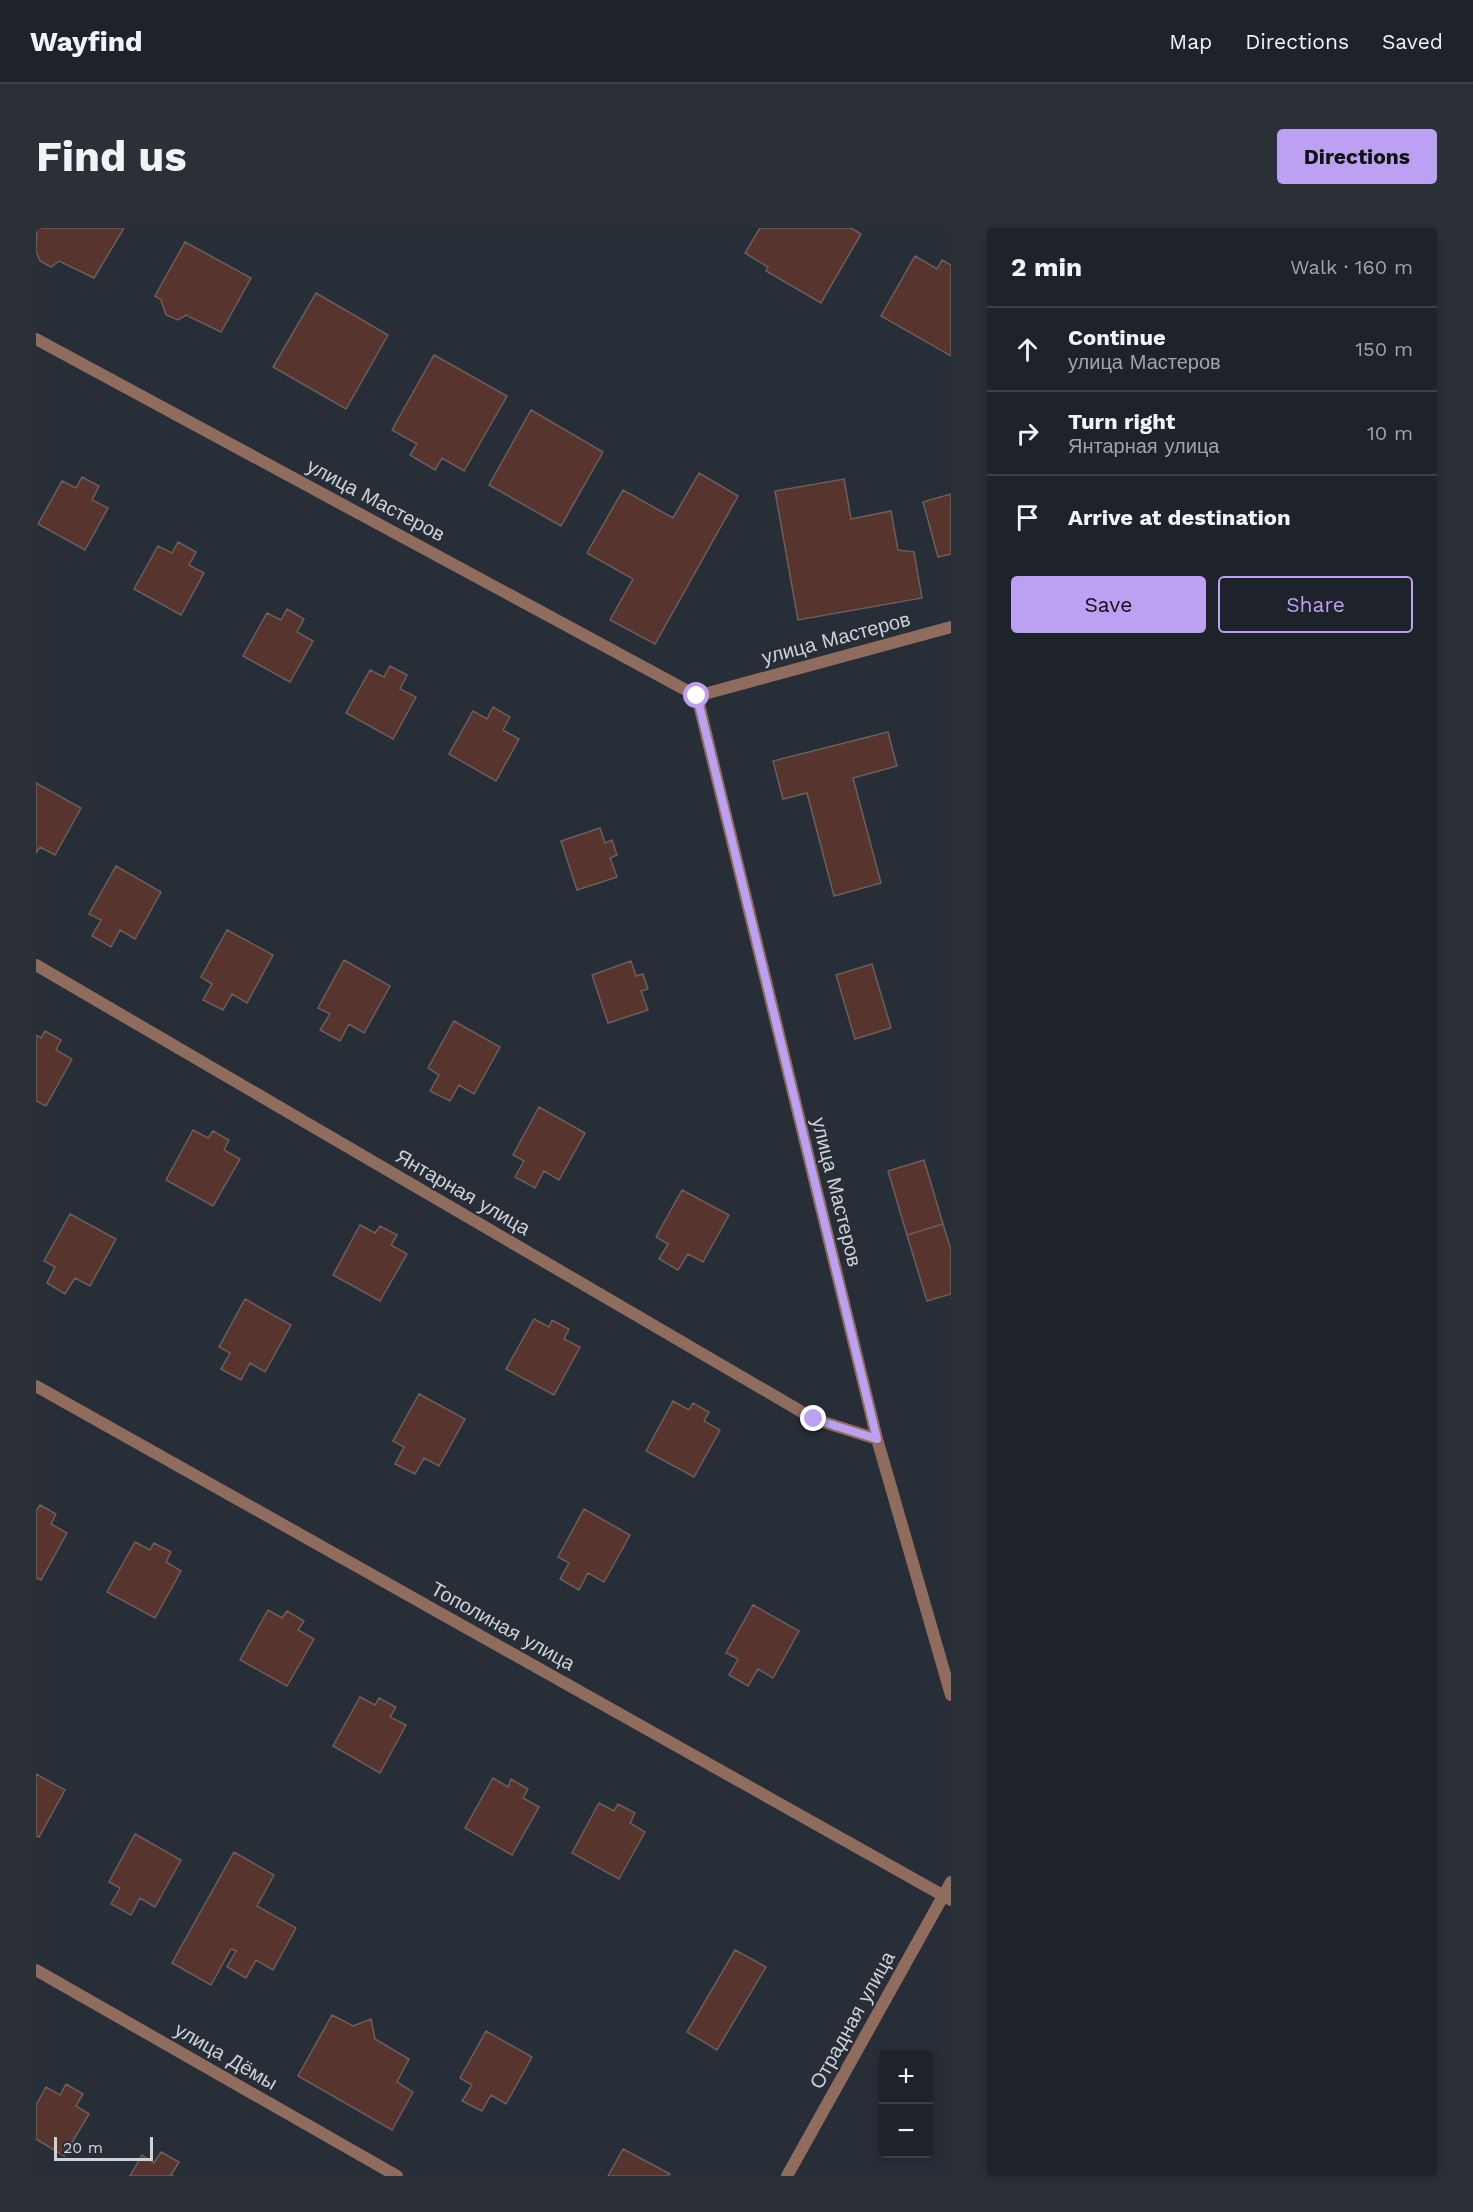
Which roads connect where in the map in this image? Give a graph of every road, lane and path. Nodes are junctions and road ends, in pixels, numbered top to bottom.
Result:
1 (36, 339) edge
2 (951, 627) edge
3 (697, 696) junction
4 (36, 965) edge
5 (36, 1386) edge
6 (877, 1439) junction
7 (951, 1695) edge
8 (951, 1882) edge
9 (947, 1898) edge
10 (36, 1970) edge
11 (398, 2176) edge
12 (787, 2176) edge

1 - 3 street, улица Мастеров
2 - 3 street, улица Мастеров
3 - 6 street, улица Мастеров
4 - 6 street, Янтарная улица
5 - 9 street, Тополиная улица
6 - 7 street, улица Мастеров
8 - 9 street, Отрадная улица
9 - 12 street, Отрадная улица
10 - 11 street, улица Дёмы

